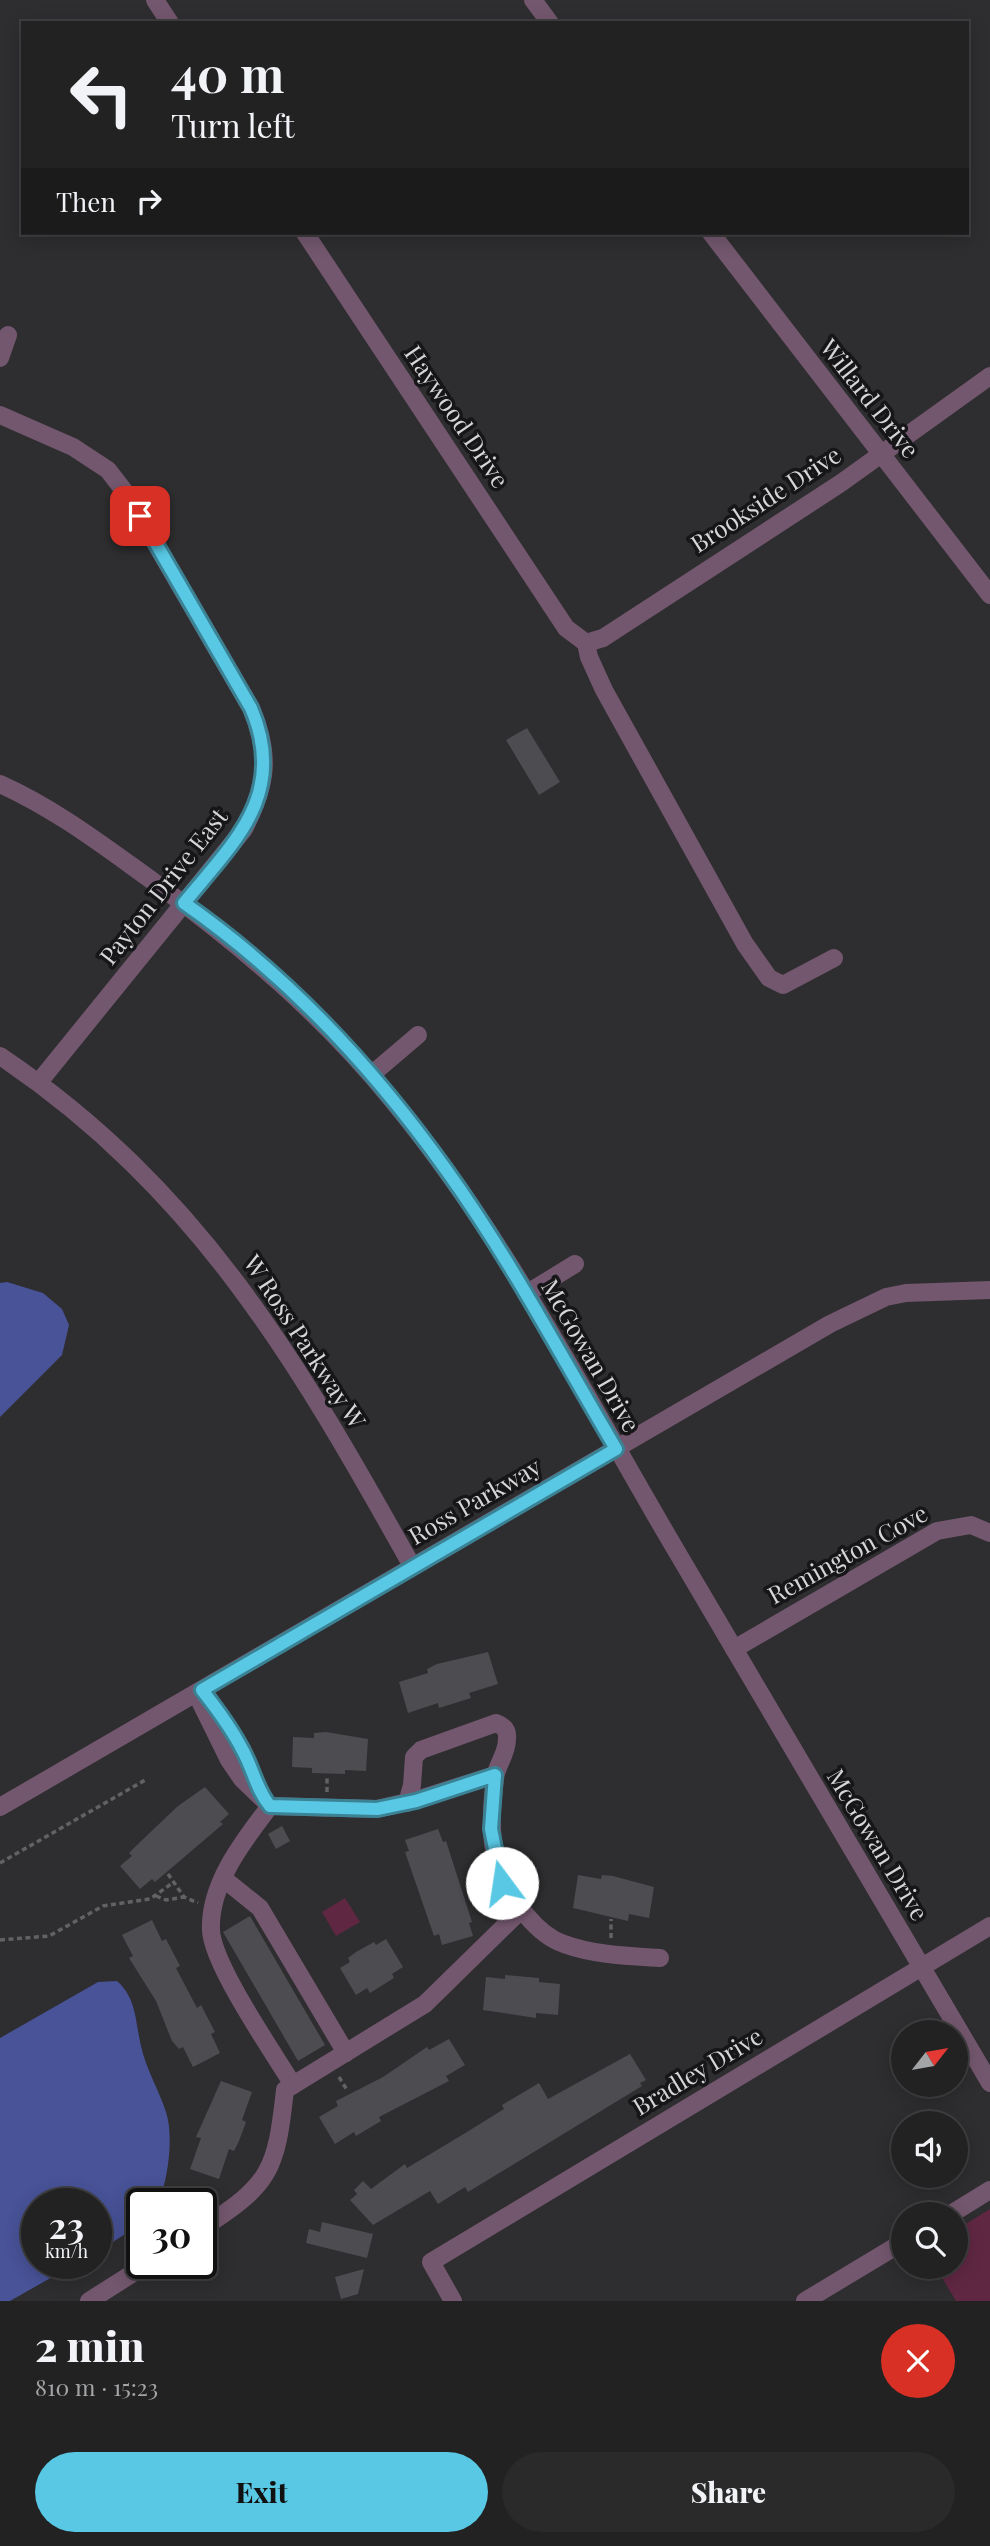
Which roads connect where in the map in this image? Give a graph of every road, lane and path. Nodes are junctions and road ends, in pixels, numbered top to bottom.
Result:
1 (155, 0) edge
2 (533, 0) edge
3 (169, 21) edge
4 (549, 21) edge
5 (306, 235) edge
6 (712, 235) edge
7 (8, 335) dead end
8 (0, 358) edge
9 (990, 376) edge
10 (0, 415) edge
11 (881, 453) junction
12 (990, 594) edge
13 (586, 643) junction
14 (0, 784) edge
15 (184, 903) junction
16 (834, 958) dead end
17 (418, 1035) dead end
18 (0, 1056) edge
19 (371, 1075) junction
20 (39, 1082) junction
21 (575, 1264) dead end
22 (990, 1290) edge
23 (526, 1294) junction
24 (616, 1449) junction
25 (990, 1533) edge
26 (412, 1566) junction
27 (734, 1648) junction
28 (199, 1691) junction
29 (495, 1775) junction
30 (147, 1779) dead end
31 (3, 1799) edge
32 (266, 1801) junction
33 (407, 1803) junction
34 (0, 1863) edge
35 (168, 1874) dead end
36 (225, 1879) junction
37 (174, 1882) junction
38 (156, 1896) junction
39 (184, 1897) junction
40 (213, 1908) junction
41 (521, 1910) junction
42 (990, 1926) edge
43 (0, 1940) edge
44 (660, 1958) dead end
45 (922, 1967) junction
46 (346, 2053) junction
47 (990, 2083) edge
48 (289, 2087) junction
49 (990, 2190) edge
50 (968, 2204) edge
51 (217, 2218) edge
52 (891, 2249) edge
53 (126, 2278) edge
54 (89, 2301) edge
55 (453, 2301) edge
56 (805, 2301) edge

1 - 3 street
2 - 4 street
5 - 13 street, Haywood Drive
6 - 11 street, Willard Drive
7 - 8 street
9 - 11 street, Brookside Drive
10 - 15 street, Payton Drive East
11 - 12 street, Willard Drive
11 - 13 street, Brookside Drive
13 - 16 street
14 - 15 street, McGowan Drive
15 - 19 street, McGowan Drive
15 - 20 street, Payton Drive East
17 - 19 street
18 - 20 street, W Ross Parkway W
19 - 23 street, McGowan Drive
20 - 26 street, W Ross Parkway W
21 - 23 street
22 - 24 street, Ross Parkway
23 - 24 street, McGowan Drive
24 - 26 street, Ross Parkway
24 - 27 street, McGowan Drive
25 - 27 street, Remington Cove
26 - 28 street, Ross Parkway
27 - 45 street, McGowan Drive
28 - 31 street, Ross Parkway
28 - 32 street
29 - 33 street
29 - 33 street
29 - 41 street
30 - 34 path
32 - 33 street
32 - 36 street
35 - 37 path
36 - 40 street
36 - 46 street
37 - 38 path
37 - 39 path
38 - 39 path
38 - 43 path
39 - 40 path
40 - 48 street
41 - 44 street
41 - 46 street
42 - 45 street, Bradley Drive
45 - 47 street, McGowan Drive
45 - 55 street, Bradley Drive
46 - 48 street
48 - 51 street
49 - 50 street
52 - 56 street
53 - 54 street

